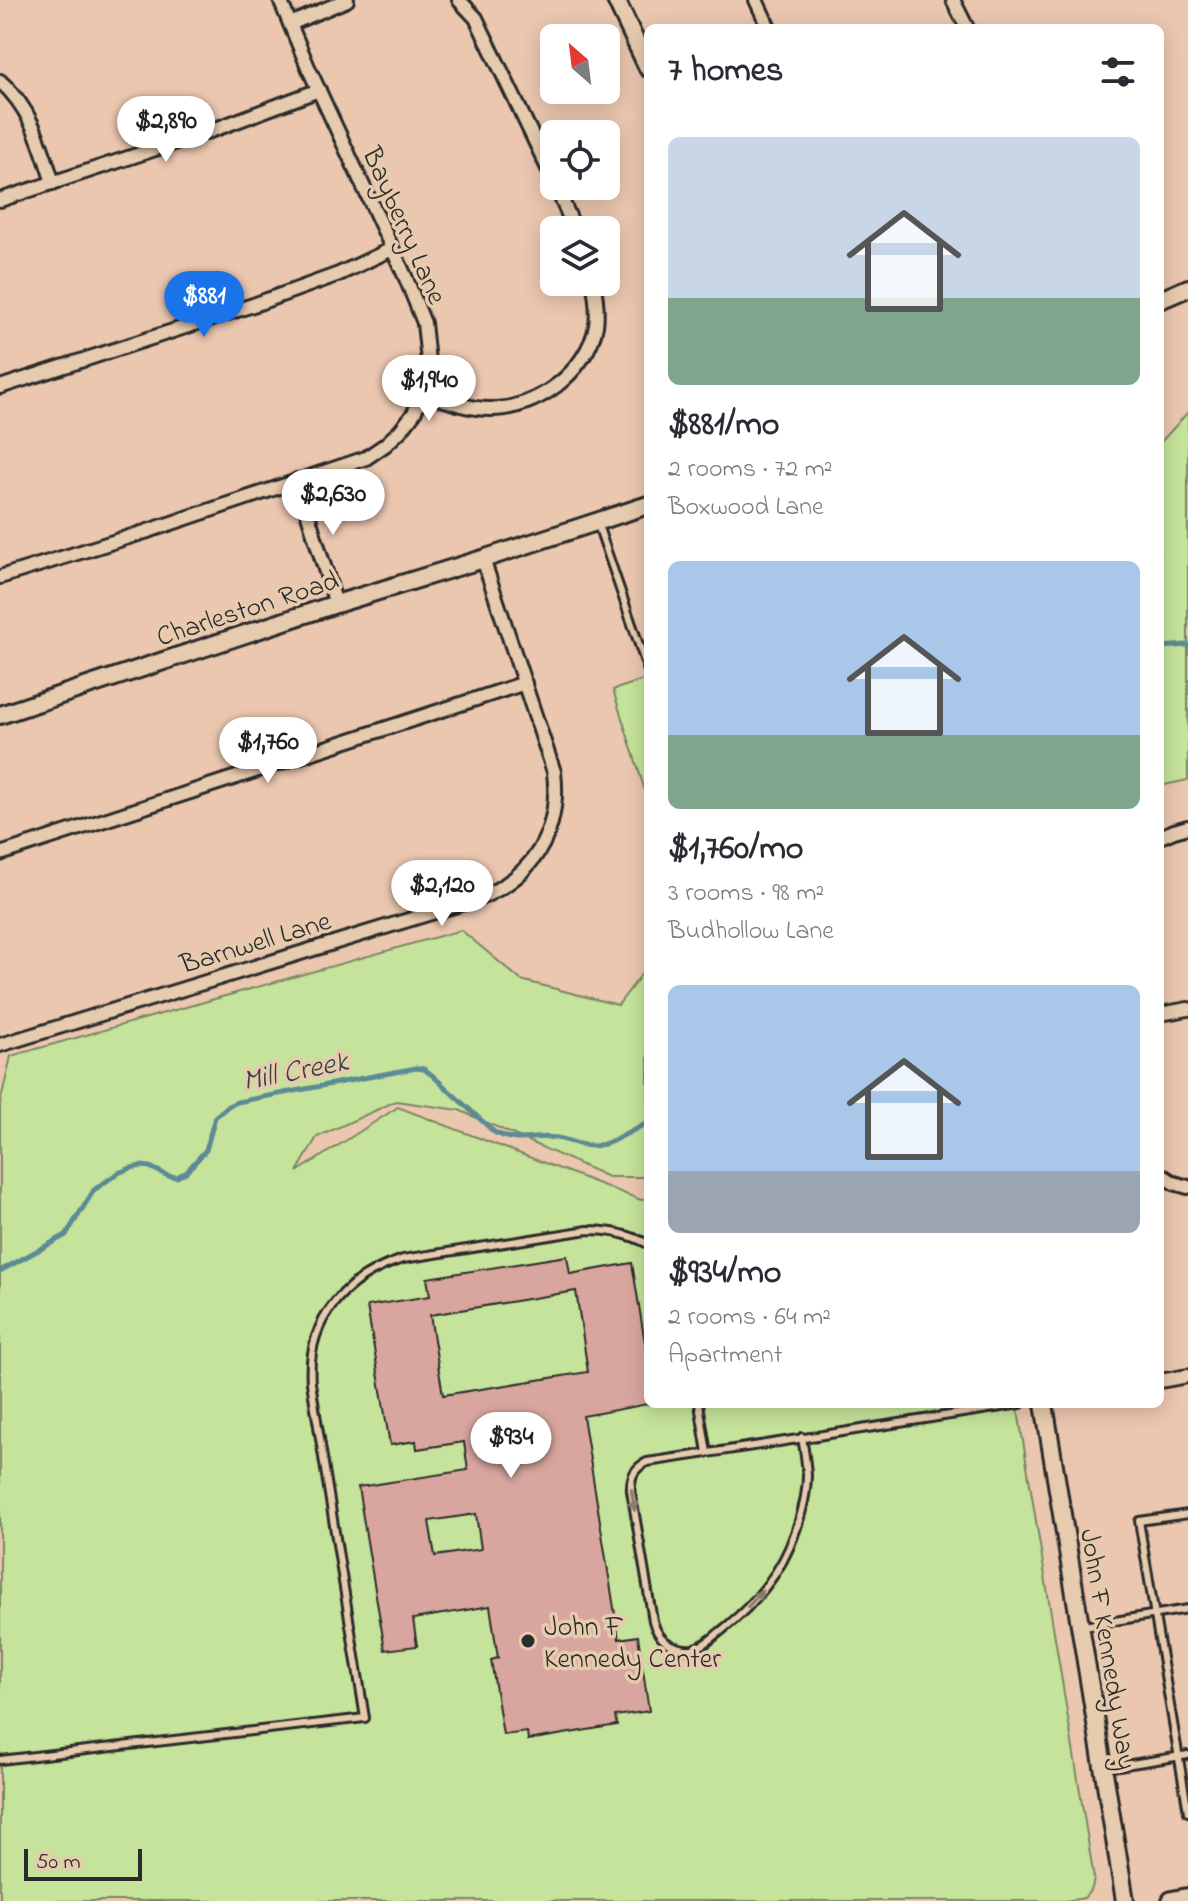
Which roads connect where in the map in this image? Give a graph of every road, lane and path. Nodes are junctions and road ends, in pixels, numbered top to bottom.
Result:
1 (280, 0) edge
2 (347, 0) edge
3 (459, 0) edge
4 (616, 0) edge
5 (756, 0) edge
6 (953, 0) edge
7 (290, 24) junction
8 (767, 24) edge
9 (965, 24) edge
10 (644, 60) edge
11 (0, 81) edge
12 (319, 90) junction
13 (540, 152) edge
14 (53, 183) junction
15 (0, 200) edge
16 (392, 249) junction
17 (1188, 288) edge
18 (595, 296) edge
19 (1164, 298) edge
20 (0, 387) edge
21 (423, 393) junction
22 (297, 480) junction
23 (644, 506) edge
24 (596, 522) junction
25 (483, 559) junction
26 (0, 577) edge
27 (336, 604) junction
28 (644, 660) edge
29 (525, 683) junction
30 (0, 715) edge
31 (1188, 827) edge
32 (1164, 835) edge
33 (0, 854) edge
34 (1188, 1009) edge
35 (1164, 1013) edge
36 (0, 1045) edge
37 (1164, 1177) edge
38 (1188, 1187) edge
39 (644, 1242) edge
40 (1188, 1376) edge
41 (1164, 1380) edge
42 (700, 1408) edge
43 (994, 1408) edge
44 (1045, 1408) edge
45 (802, 1437) junction
46 (707, 1453) junction
47 (1188, 1514) edge
48 (1188, 1609) edge
49 (1154, 1615) junction
50 (1080, 1627) junction
51 (1188, 1755) edge
52 (1179, 1757) junction
53 (0, 1760) edge
54 (1103, 1769) junction
55 (1188, 1812) edge
56 (1188, 1898) edge
57 (1125, 1901) edge
58 (1172, 1901) edge

1 - 7 street, Bayberry Lane
2 - 7 street
3 - 13 street
4 - 10 street
5 - 8 street
6 - 9 street
7 - 12 street, Bayberry Lane
11 - 14 street
12 - 14 street
12 - 16 street, Bayberry Lane
14 - 15 street
16 - 20 street
16 - 21 street, Bayberry Lane
17 - 19 street
18 - 21 street
21 - 22 street, Bayberry Lane
22 - 26 street, Bayberry Lane
22 - 27 street
23 - 24 street, Charleston Road
24 - 25 street, Charleston Road
24 - 28 lane
25 - 27 street, Charleston Road
25 - 29 street, Barnwell Lane
27 - 30 street, Charleston Road
29 - 33 street
29 - 36 street, Barnwell Lane
31 - 32 street
34 - 35 street
37 - 38 street
39 - 53 lane
40 - 41 street
42 - 46 lane
43 - 45 lane
44 - 50 street, John F Kennedy Way
45 - 46 lane
46 -> 45 lane
47 - 49 lane
48 - 49 lane
49 - 50 lane
49 - 52 lane
50 - 54 street, John F Kennedy Way
51 - 52 lane
52 - 54 lane
52 - 55 lane
54 - 57 street, John F Kennedy Way
56 - 58 main road

